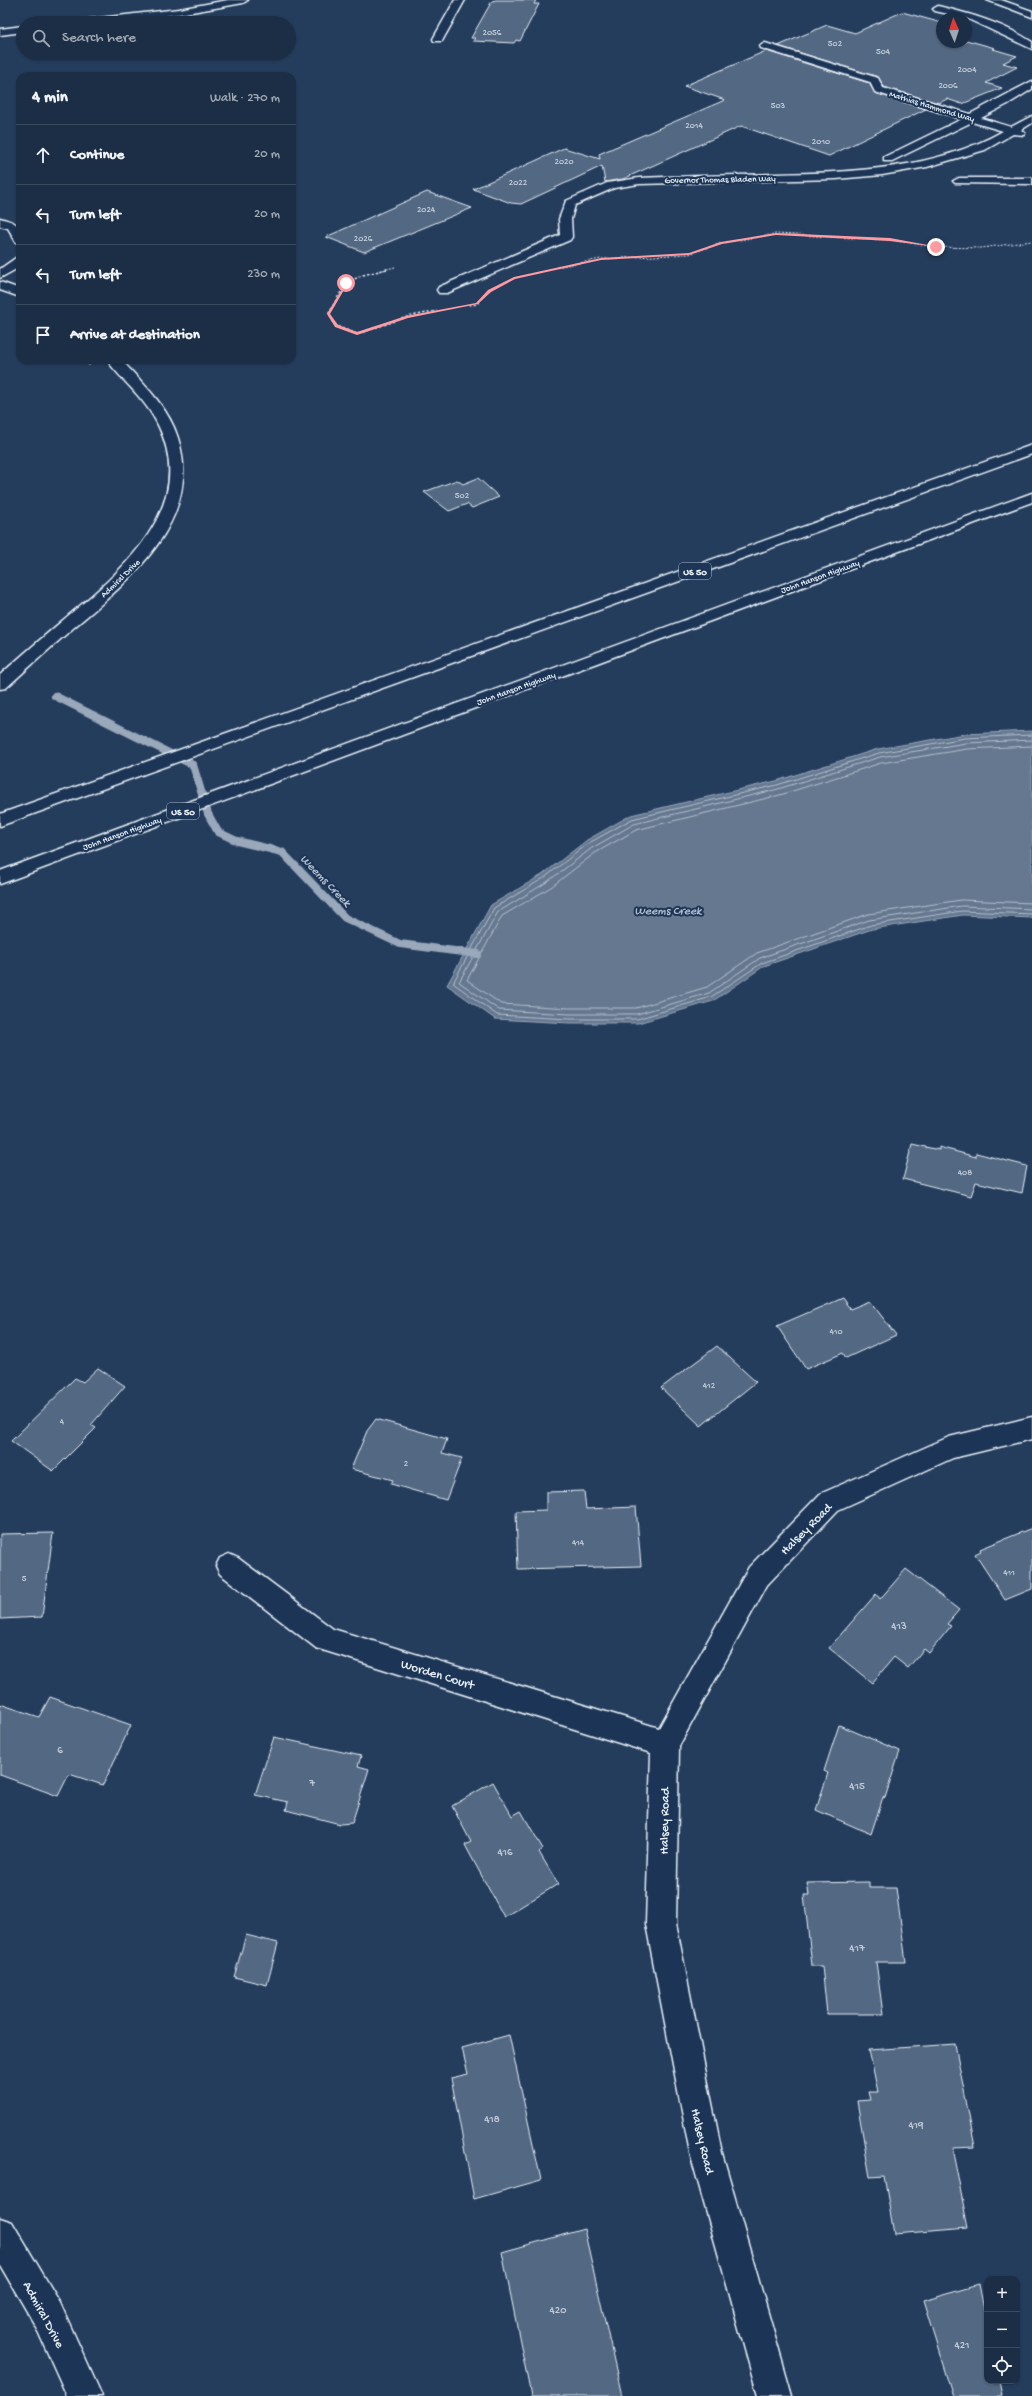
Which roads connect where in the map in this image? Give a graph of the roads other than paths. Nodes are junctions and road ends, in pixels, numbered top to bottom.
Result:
1 (243, 0) edge
2 (460, 0) edge
3 (992, 0) edge
4 (938, 9) dead end
5 (1032, 14) edge
6 (144, 16) edge
7 (16, 31) edge
8 (0, 32) edge
9 (438, 39) dead end
10 (765, 46) dead end
11 (1032, 46) edge
12 (1032, 84) edge
13 (970, 119) junction
14 (1032, 119) edge
15 (1012, 130) junction
16 (1032, 136) edge
17 (888, 159) dead end
18 (959, 181) dead end
19 (1032, 181) edge
20 (0, 222) edge
21 (16, 232) edge
22 (16, 265) edge
23 (0, 274) edge
24 (0, 286) edge
25 (442, 290) dead end
26 (16, 292) edge
27 (118, 364) edge
28 (1032, 449) edge
29 (1032, 497) edge
30 (0, 684) edge
31 (0, 820) edge
32 (0, 878) edge
33 (1032, 1428) edge
34 (229, 1566) dead end
35 (665, 1744) junction
36 (0, 2234) edge
37 (85, 2396) edge
38 (775, 2396) edge

1 - 6 main road
2 - 9 main road
3 - 5 main road
4 - 11 main road
7 - 8 main road
10 - 13 main road, Mathias Hammond Way
12 - 13 main road
13 - 15 main road, Mathias Hammond Way
13 - 17 main road
14 - 15 main road, Governor Thomas Bladen Way
15 - 16 main road, Mathias Hammond Way
15 - 25 main road, Governor Thomas Bladen Way
18 - 19 main road
20 - 21 main road
22 - 23 main road
24 - 26 main road
27 - 30 main road, Admiral Drive
28 - 31 main road, US 50
29 - 32 main road, John Hanson Highway / US 50
33 - 35 main road, Halsey Road
34 - 35 main road, Worden Court
35 - 38 main road, Halsey Road
36 - 37 main road, Admiral Drive

